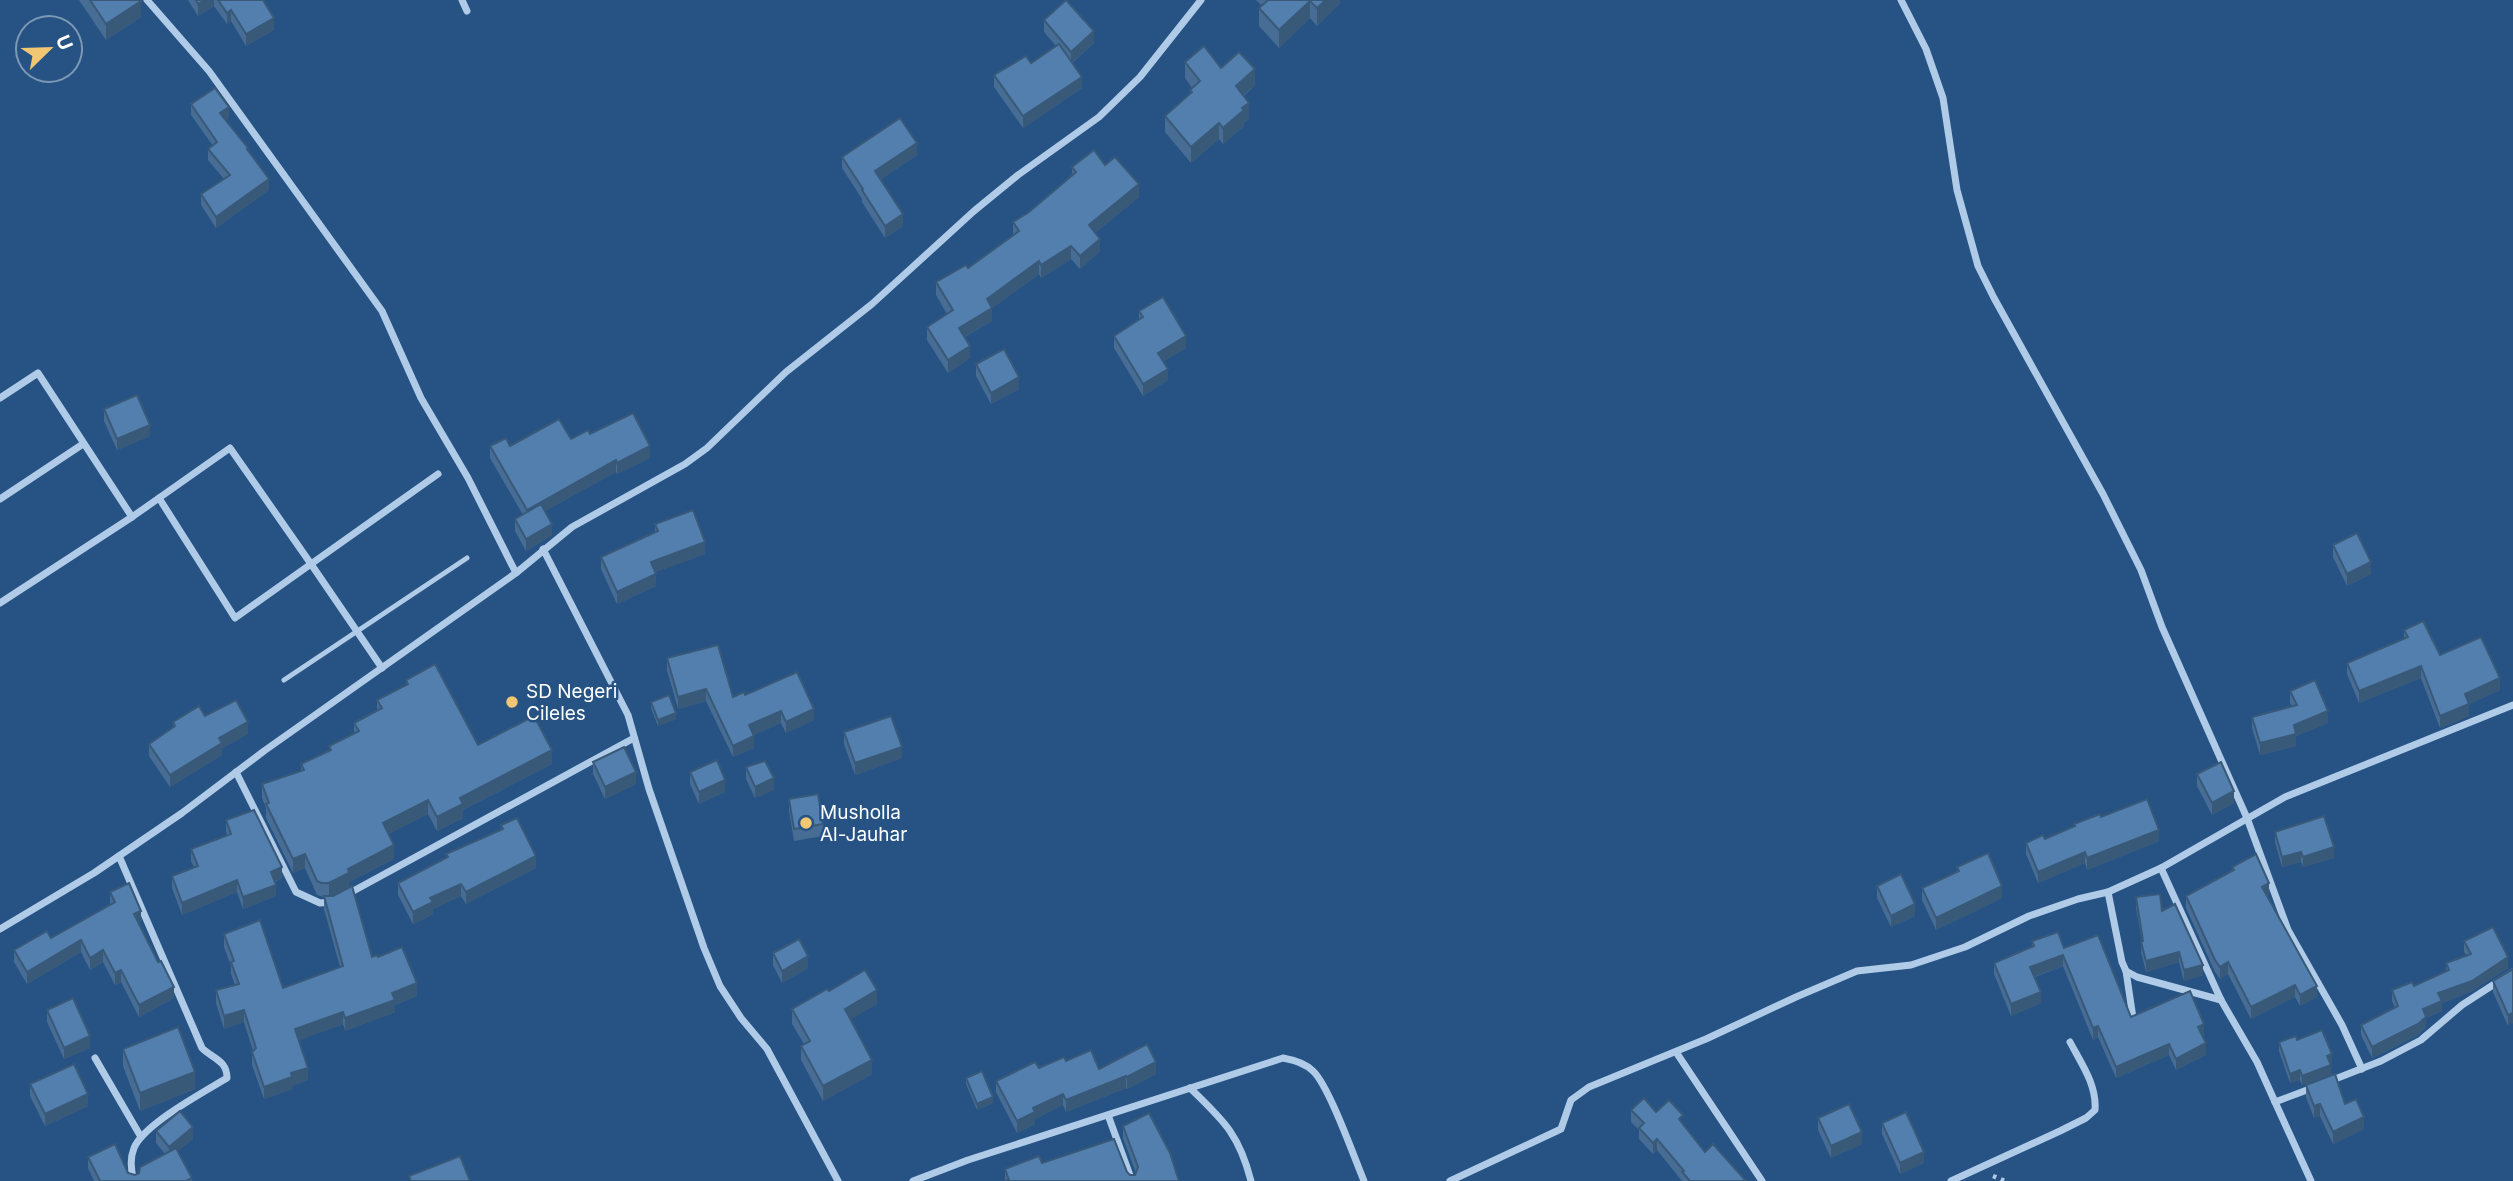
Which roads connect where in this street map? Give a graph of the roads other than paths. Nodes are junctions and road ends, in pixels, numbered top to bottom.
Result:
1 (147, 0) edge
2 (462, 0) edge
3 (1201, 0) edge
4 (1900, 0) edge
5 (467, 10) dead end
6 (0, 398) edge
7 (83, 444) junction
8 (438, 474) dead end
9 (159, 498) junction
10 (0, 499) edge
11 (132, 517) junction
12 (543, 549) junction
13 (467, 558) dead end
14 (311, 564) junction
15 (516, 573) junction
16 (0, 603) edge
17 (358, 632) junction
18 (382, 668) junction
19 (284, 680) dead end
20 (2513, 705) edge
21 (634, 738) junction
22 (236, 772) junction
23 (2247, 818) junction
24 (120, 856) junction
25 (2161, 868) junction
26 (2108, 891) junction
27 (0, 929) edge
28 (2126, 971) junction
29 (2513, 972) edge
30 (2221, 1000) junction
31 (2133, 1018) edge
32 (2070, 1042) dead end
33 (1676, 1052) junction
34 (95, 1058) dead end
35 (2362, 1069) junction
36 (1191, 1088) junction
37 (2275, 1102) junction
38 (1108, 1115) junction
39 (141, 1137) junction
40 (134, 1181) edge
41 (838, 1181) edge
42 (913, 1181) edge
43 (1132, 1181) edge
44 (1251, 1181) edge
45 (1364, 1181) edge
46 (1450, 1181) edge
47 (1762, 1181) edge
48 (1951, 1181) edge
49 (2311, 1181) edge

1 - 15 street
2 - 5 street
3 - 12 street
4 - 23 street
6 - 7 street
7 - 10 street
7 - 11 street
8 - 14 street
9 - 11 street
9 - 14 street
9 - 14 street
11 - 16 street
12 - 15 street
12 - 21 street
13 - 17 lane
14 - 17 street
15 - 18 street
17 - 18 street
17 - 19 lane
18 - 22 street
20 - 23 street
21 - 22 street
21 - 41 street
22 - 24 street
23 - 25 street
23 - 35 street
24 - 27 street
24 - 39 street
25 - 26 street
25 - 30 street
26 - 28 street
26 - 33 street
28 - 30 street
28 - 31 street
29 - 35 street
30 - 37 street
32 - 48 street
33 - 46 street
33 - 47 street
34 - 39 street
35 - 37 street
36 - 38 street
36 - 44 street
36 - 45 street
37 - 49 street
38 - 42 street
38 - 43 street
39 - 40 street

